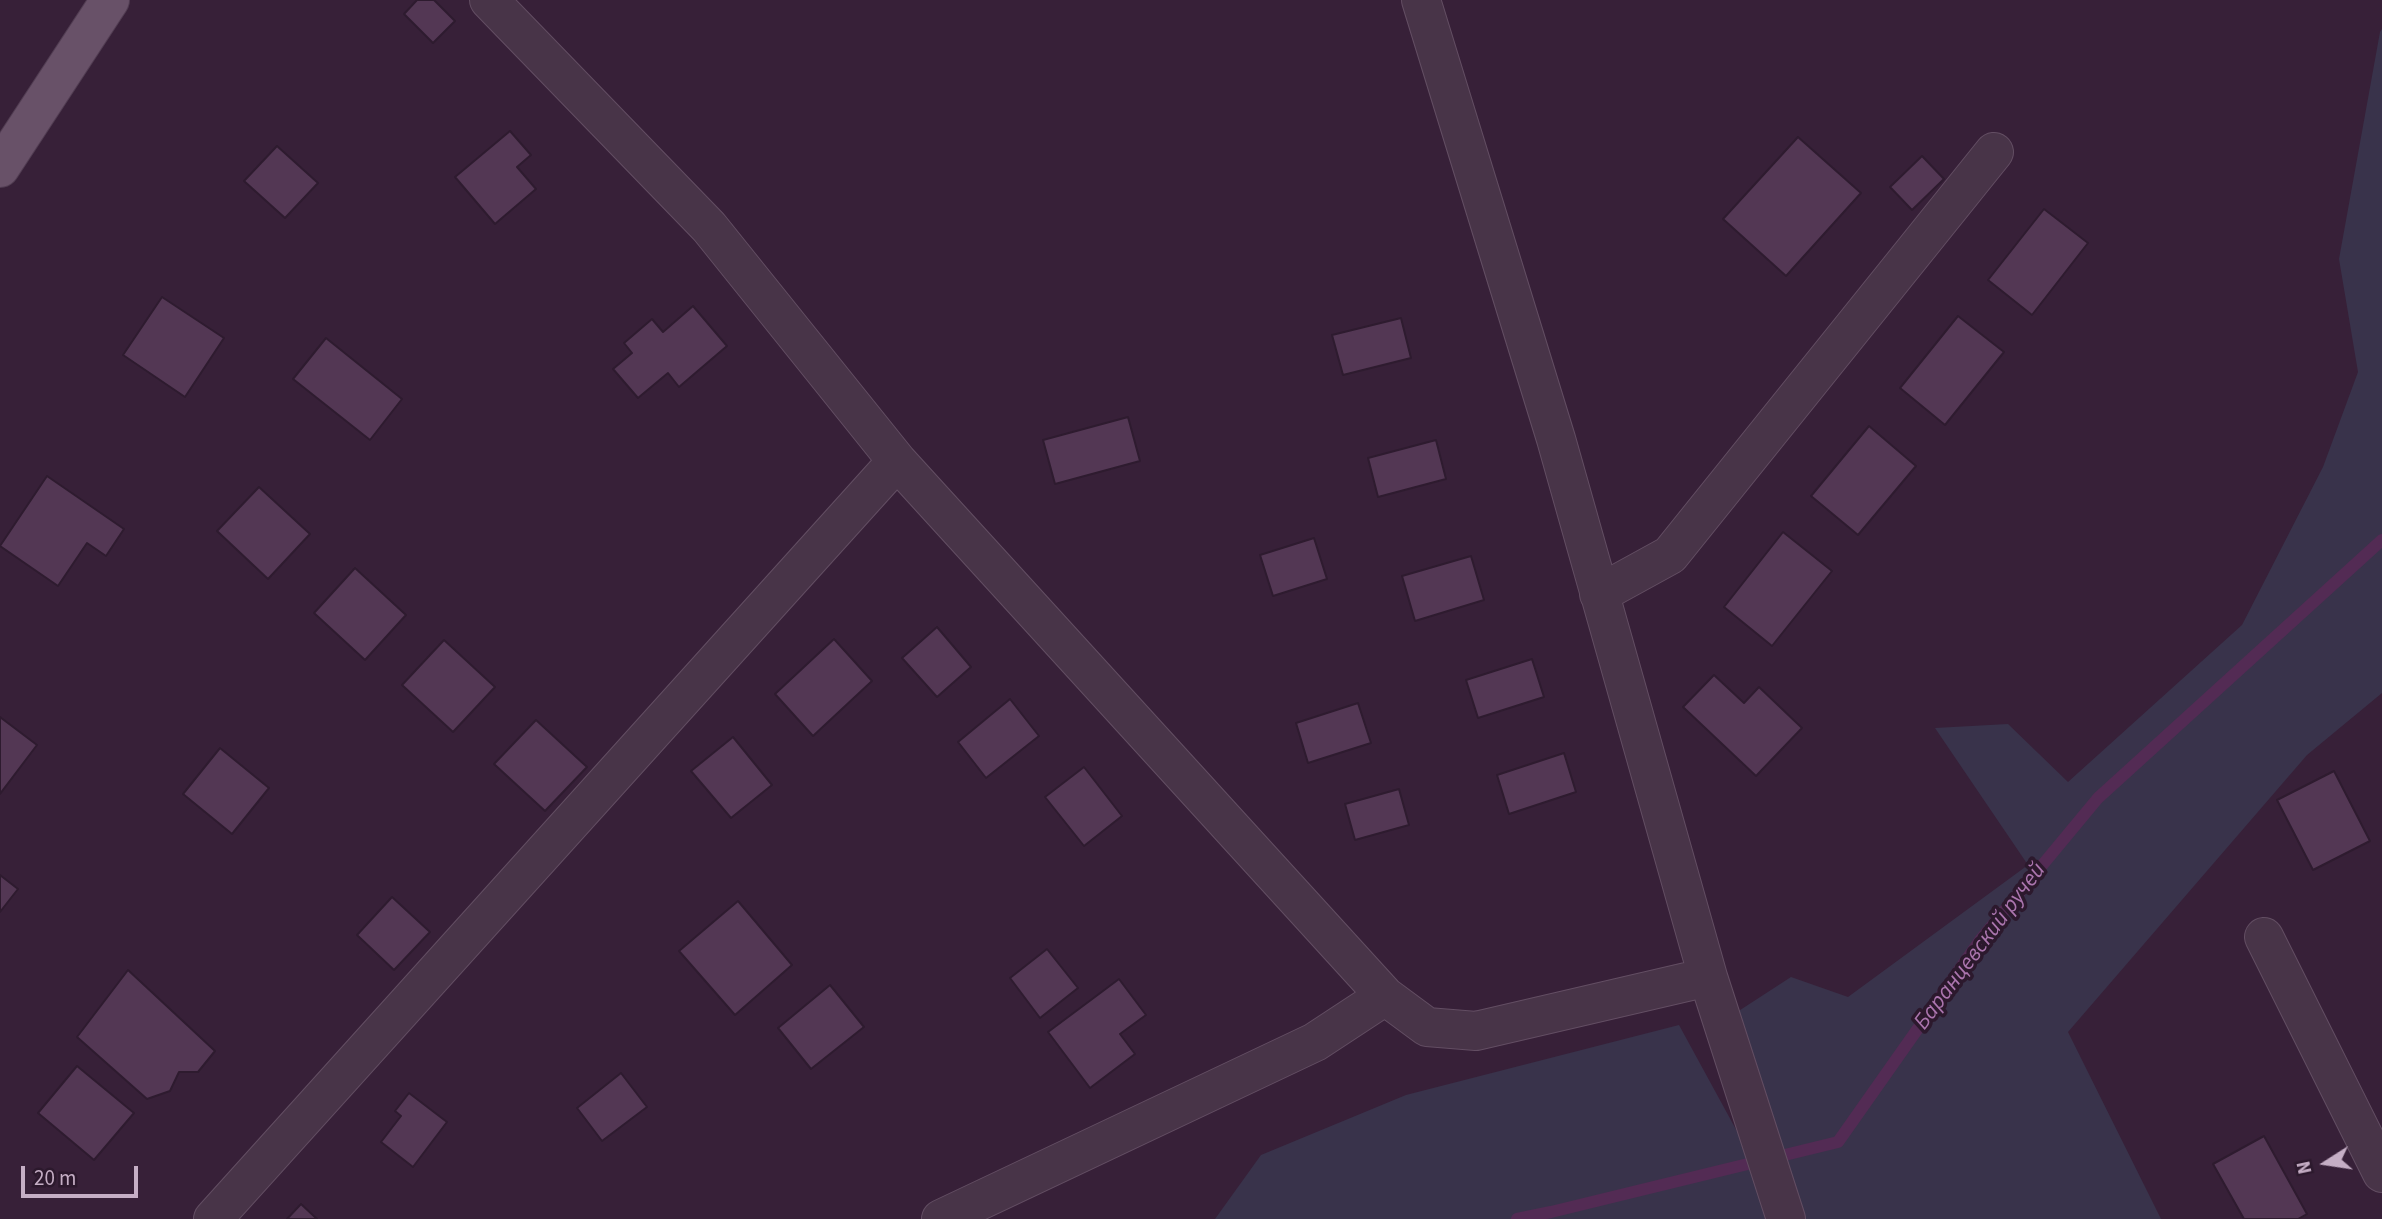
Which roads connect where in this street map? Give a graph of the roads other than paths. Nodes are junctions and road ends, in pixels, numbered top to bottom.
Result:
1 (110, 0) edge
2 (489, 0) edge
3 (1420, 0) edge
4 (1994, 152) dead end
5 (0, 167) edge
6 (897, 461) junction
7 (1599, 594) junction
8 (2264, 937) dead end
9 (1708, 977) junction
10 (1385, 996) junction
11 (2382, 1173) edge
12 (213, 1219) edge
13 (942, 1219) edge
14 (1786, 1219) edge

1 - 5 main road
2 - 6 lane
3 - 7 lane
4 - 7 lane
6 - 10 lane
6 - 12 lane
7 - 9 lane
8 - 11 lane
9 - 10 lane
9 - 14 lane
10 - 13 lane

